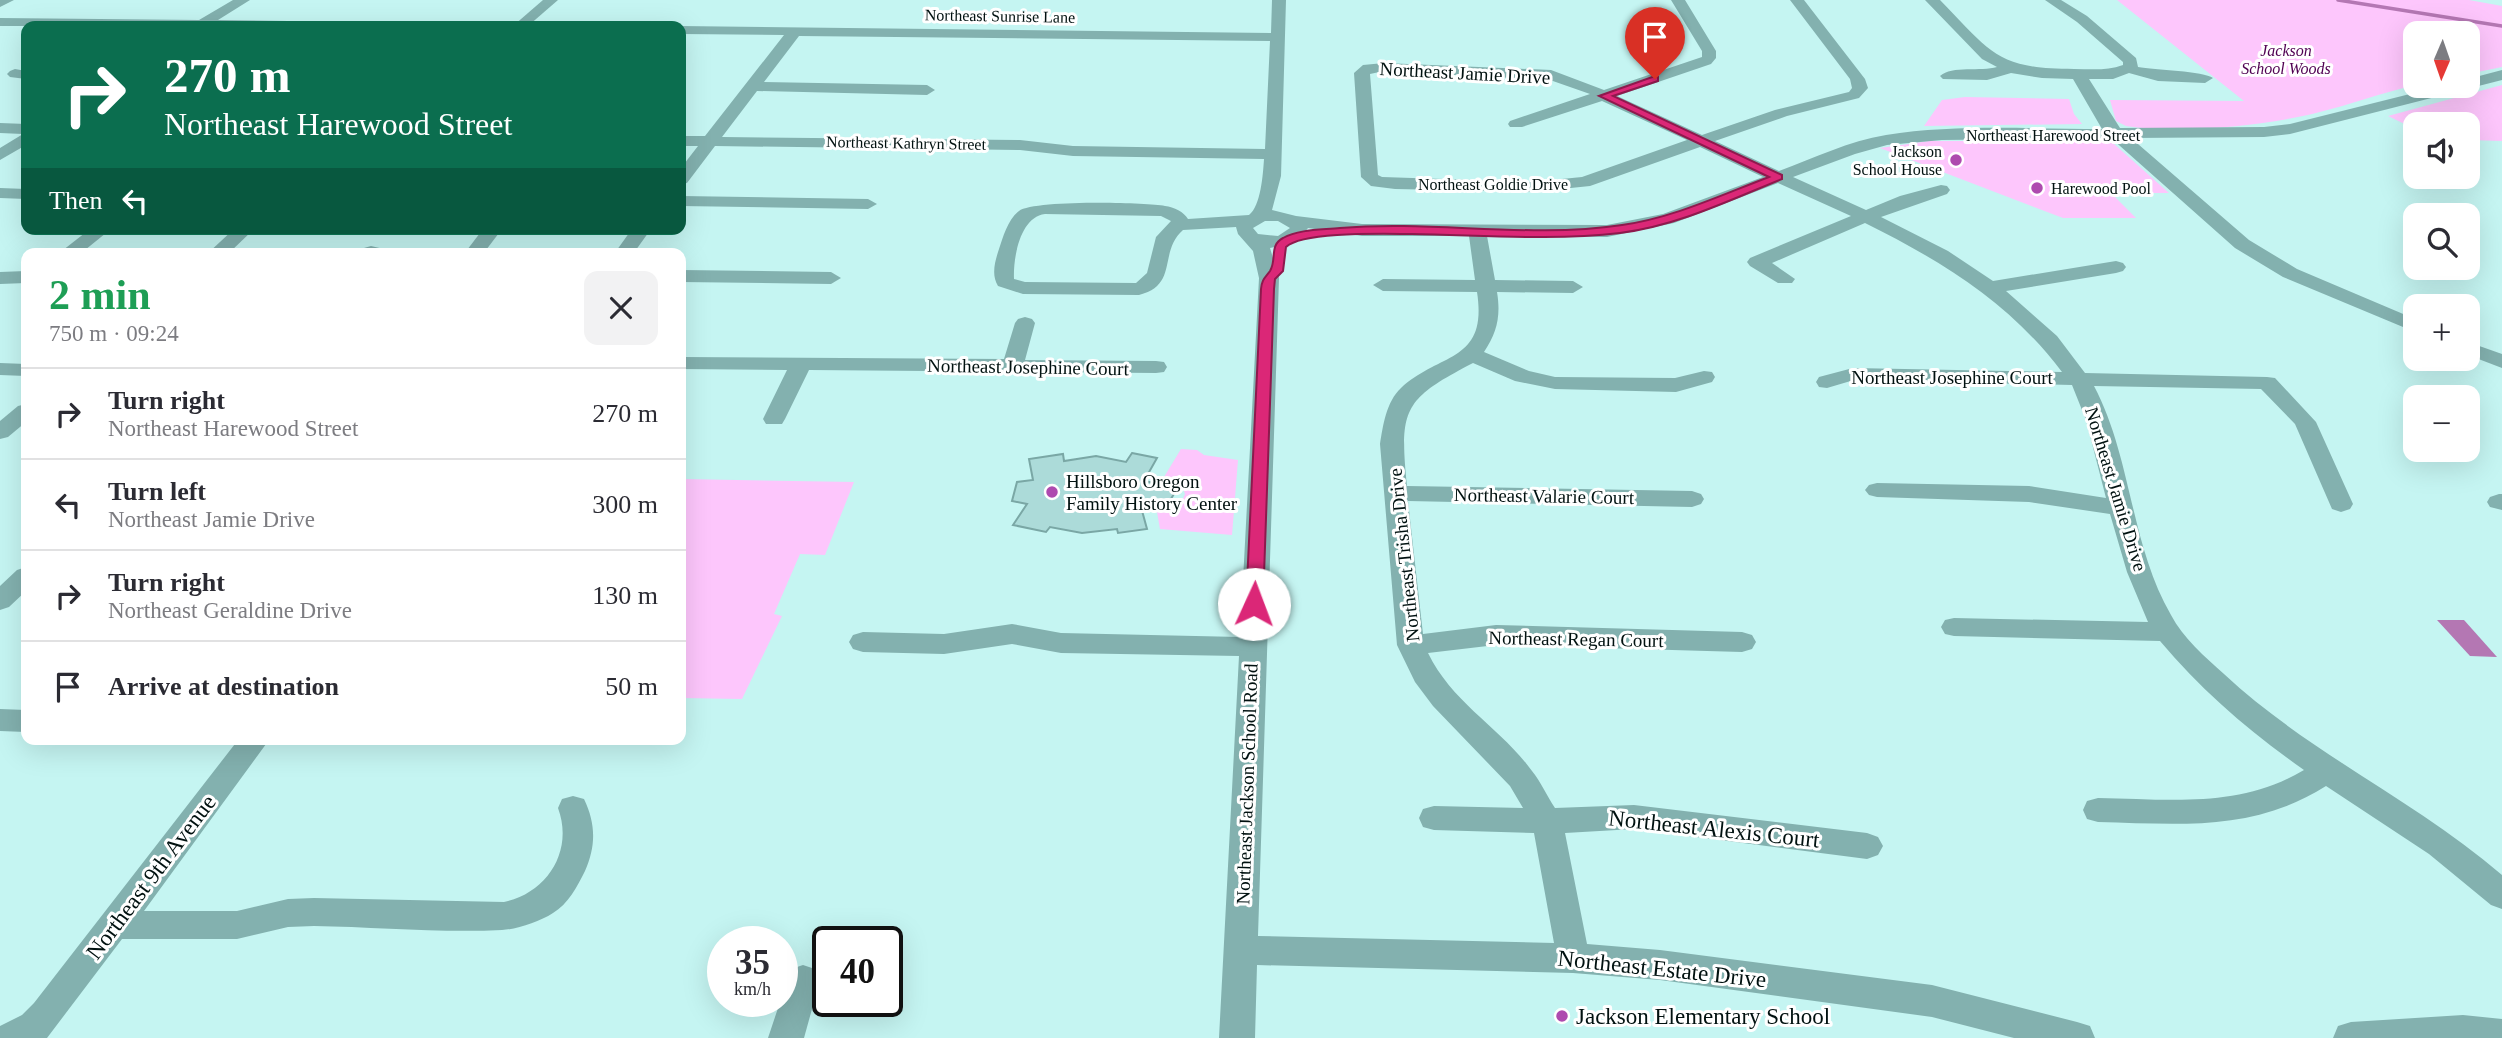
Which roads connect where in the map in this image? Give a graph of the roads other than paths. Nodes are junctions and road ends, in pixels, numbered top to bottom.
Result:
1 (7, 0) edge
2 (243, 0) edge
3 (551, 0) edge
4 (1279, 0) edge
5 (1678, 0) edge
6 (1797, 0) edge
7 (1932, 0) edge
8 (2052, 0) edge
9 (0, 4) edge
10 (207, 21) edge
11 (526, 21) edge
12 (0, 22) edge
13 (21, 22) edge
14 (686, 30) edge
15 (794, 32) junction
16 (1277, 37) junction
17 (2011, 68) junction
18 (2129, 69) junction
19 (2077, 74) junction
20 (2502, 75) edge
21 (1948, 76) dead end
22 (2205, 78) dead end
23 (2480, 81) edge
24 (750, 86) junction
25 (927, 90) dead end
26 (1604, 96) junction
27 (2409, 98) edge
28 (1516, 124) dead end
29 (0, 128) edge
30 (21, 129) edge
31 (2116, 134) junction
32 (21, 141) edge
33 (686, 141) edge
34 (710, 141) junction
35 (1702, 142) junction
36 (1272, 154) junction
37 (0, 155) edge
38 (686, 172) edge
39 (1272, 176) junction
40 (1778, 177) junction
41 (1377, 182) joint
42 (1941, 190) dead end
43 (0, 193) edge
44 (21, 194) edge
45 (686, 201) edge
46 (868, 204) dead end
47 (1866, 217) junction
48 (1180, 225) junction
49 (1252, 228) junction
50 (1290, 230) junction
51 (1477, 232) junction
52 (94, 235) edge
53 (238, 235) edge
54 (75, 248) edge
55 (223, 248) edge
56 (2116, 267) dead end
57 (686, 276) edge
58 (21, 277) edge
59 (0, 278) edge
60 (831, 278) dead end
61 (1269, 278) junction
62 (1785, 279) dead end
63 (1383, 285) dead end
64 (1488, 287) junction
65 (1573, 287) dead end
66 (1991, 287) junction
67 (2403, 321) edge
68 (1025, 323) dead end
69 (2480, 353) edge
70 (1472, 355) junction
71 (2502, 362) edge
72 (686, 363) edge
73 (802, 364) junction
74 (1013, 366) junction
75 (1156, 367) dead end
76 (0, 369) edge
77 (21, 370) edge
78 (1704, 377) dead end
79 (2078, 378) junction
80 (1827, 382) dead end
81 (21, 415) edge
82 (774, 419) dead end
83 (0, 432) edge
84 (0, 438) edge
85 (21, 438) edge
86 (1877, 490) dead end
87 (1396, 493) junction
88 (1692, 499) dead end
89 (2341, 504) dead end
90 (2122, 508) junction
91 (21, 581) edge
92 (0, 601) edge
93 (1954, 627) dead end
94 (2167, 632) junction
95 (863, 642) dead end
96 (1742, 642) dead end
97 (1411, 645) junction
98 (1253, 647) junction
99 (0, 720) edge
100 (21, 721) edge
101 (251, 745) edge
102 (2327, 771) junction
103 (573, 808) dead end
104 (2098, 810) dead end
105 (1434, 818) dead end
106 (1546, 821) junction
107 (1867, 846) dead end
108 (2502, 895) edge
109 (115, 925) junction
110 (1240, 950) junction
111 (1573, 958) junction
112 (803, 980) dead end
113 (2502, 1035) edge
114 (12, 1038) edge
115 (786, 1038) edge
116 (1237, 1038) edge
117 (2077, 1038) edge
118 (2351, 1038) edge

1 - 9 street
2 - 10 street
3 - 11 street
4 - 16 street
5 - 26 street
6 - 35 street, Northeast Goldie Drive
7 - 17 street
8 - 18 street
12 - 13 street
14 - 15 street, Northeast Sunrise Lane
15 - 16 street, Northeast Sunrise Lane
15 - 24 street
16 - 36 street
17 - 19 street
17 - 21 street
18 - 19 street
18 - 22 street
19 - 31 street
20 - 23 street
24 - 25 street
24 - 34 street
26 - 28 street
26 - 35 street, Northeast Jamie Drive
26 - 41 street, Northeast Jamie Drive
27 - 31 street, Northeast Harewood Street
29 - 30 street
31 - 40 street, Northeast Harewood Street
31 - 67 street
32 - 37 street
33 - 34 street, Northeast Kathryn Street
34 - 36 street, Northeast Kathryn Street
34 - 38 street
35 - 40 street, Northeast Jamie Drive
35 - 41 street, Northeast Goldie Drive
36 - 39 street
39 - 49 street
39 - 50 street
40 - 47 street, Northeast Jamie Drive
40 - 51 street, Northeast Harewood Street
42 - 47 street
43 - 44 street
45 - 46 street
47 - 62 street
47 - 66 street, Northeast Jamie Drive
48 - 48 street
48 - 49 street
49 - 50 street
49 - 50 street
49 - 61 street, Northeast Jackson School Road
50 - 51 street, Northeast Harewood Street
50 - 61 street, Northeast Jackson School Road
51 - 64 street
52 - 54 street
53 - 55 street
56 - 66 street
57 - 60 street
58 - 59 street
61 - 98 street, Northeast Jackson School Road
63 - 64 street
64 - 65 street
64 - 70 street
66 - 79 street, Northeast Jamie Drive
68 - 74 street
69 - 71 street
70 - 78 street
70 - 87 street, Northeast Trisha Drive
72 - 73 street, Northeast Josephine Court
73 - 74 street, Northeast Josephine Court
73 - 82 street
74 - 75 street, Northeast Josephine Court
76 - 77 street
79 - 80 street, Northeast Josephine Court
79 - 89 street, Northeast Josephine Court
79 - 90 street, Northeast Jamie Drive
81 - 83 street
84 - 85 street
86 - 90 street
87 - 88 street, Northeast Valarie Court
87 - 97 street, Northeast Trisha Drive
90 - 94 street, Northeast Jamie Drive
91 - 92 street
93 - 94 street
94 - 102 street, Northeast Jamie Drive
95 - 98 street
96 - 97 street, Northeast Regan Court
97 - 106 street, Northeast Trisha Drive
98 - 110 street, Northeast Jackson School Road
99 - 100 street
101 - 109 street, Northeast 9th Avenue
102 - 104 street
102 - 108 street, Northeast Jamie Drive
103 - 109 street
105 - 106 street, Northeast Alexis Court
106 - 107 street, Northeast Alexis Court
106 - 111 street, Northeast Trisha Drive
109 - 114 street, Northeast 9th Avenue
110 - 111 street, Northeast Estate Drive
110 - 116 street, Northeast Jackson School Road
111 - 117 street, Northeast Estate Drive
112 - 115 street
113 - 118 street

